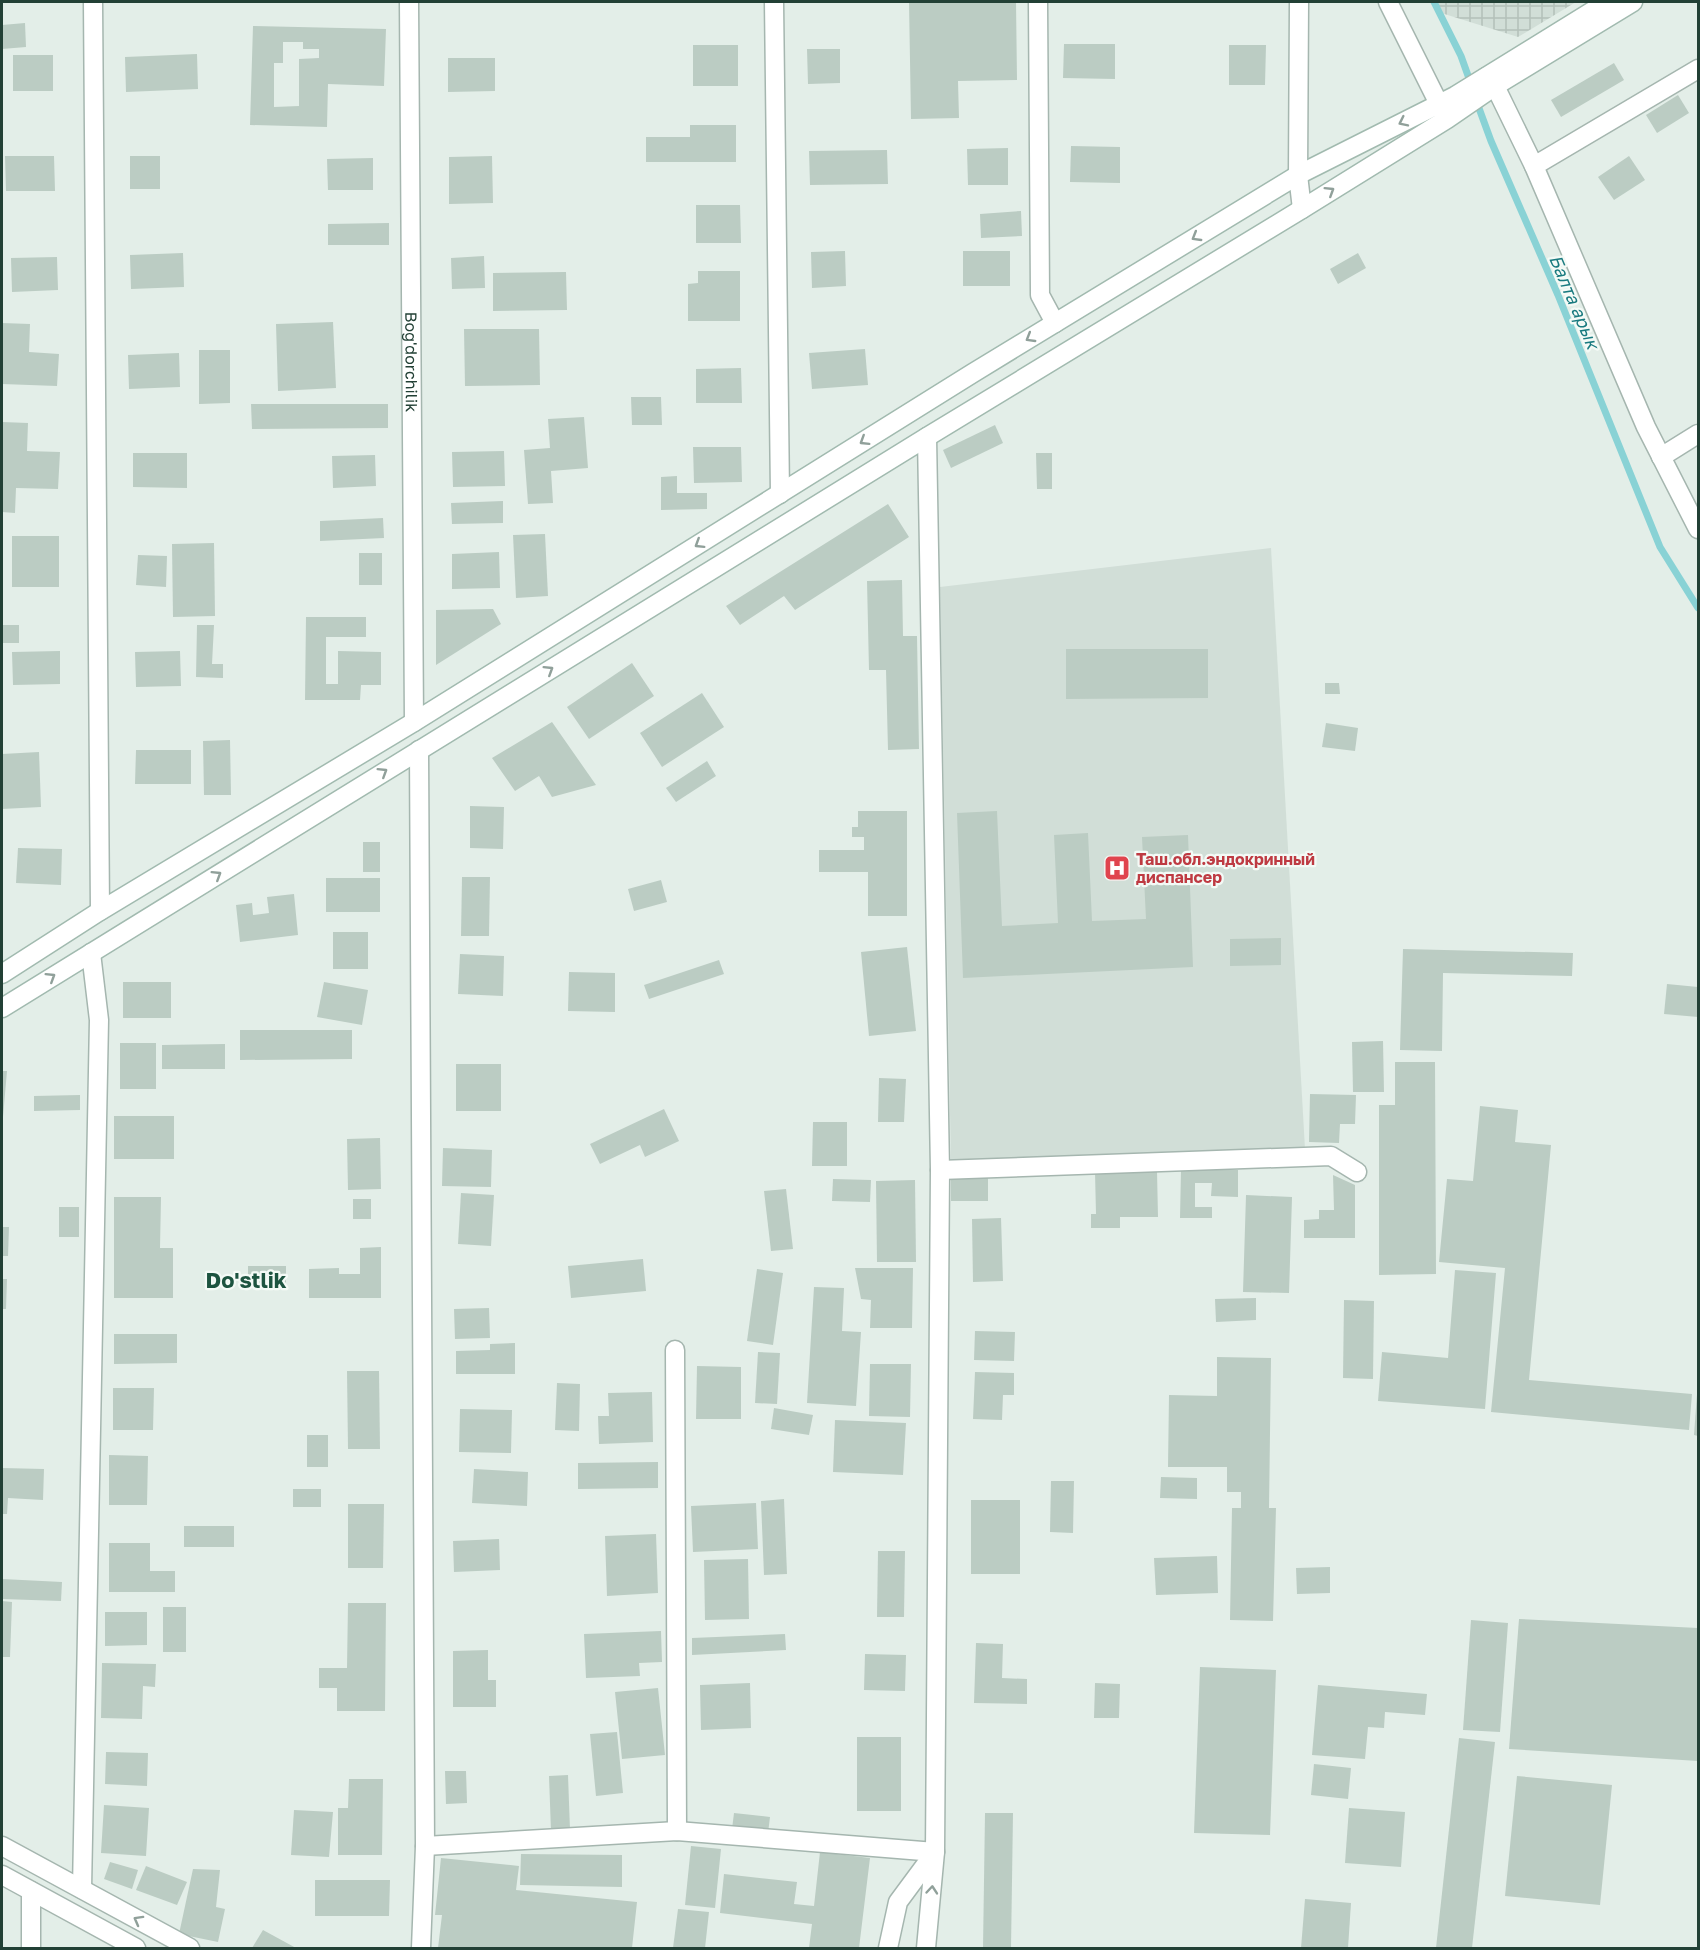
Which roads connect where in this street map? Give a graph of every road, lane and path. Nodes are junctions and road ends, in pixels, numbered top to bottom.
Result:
1 (93, 2) edge
2 (409, 2) edge
3 (774, 2) edge
4 (1038, 2) edge
5 (1299, 2) edge
6 (1309, 2) edge
7 (1607, 2) edge
8 (1633, 2) edge
9 (1387, 4) edge
10 (1299, 30) junction
11 (1698, 69) edge
12 (1490, 81) junction
13 (1450, 107) junction
14 (1534, 166) junction
15 (1298, 175) junction
16 (1302, 209) junction
17 (1055, 323) junction
18 (1698, 434) edge
19 (927, 437) junction
20 (1661, 457) junction
21 (780, 494) junction
22 (1698, 529) edge
23 (414, 722) junction
24 (419, 750) junction
25 (100, 911) junction
26 (91, 953) junction
27 (2, 974) edge
28 (2, 1008) edge
29 (940, 1170) junction
30 (1357, 1172) dead end
31 (675, 1350) dead end
32 (677, 1831) junction
33 (2, 1846) edge
34 (425, 1846) junction
35 (935, 1852) junction
36 (2, 1875) edge
37 (81, 1889) junction
38 (31, 1891) junction
39 (31, 1948) edge
40 (136, 1948) edge
41 (189, 1948) edge
42 (421, 1948) edge
43 (888, 1948) edge
44 (926, 1948) edge

1 - 25 street
2 - 23 street, Bog'dorchilik
3 - 21 street
4 - 17 street
5 - 10 street
6 - 10 street
7 - 12 street
8 - 12 street
9 - 13 street
10 - 15 street
11 - 14 street
12 - 13 street
12 - 14 street
13 -> 15 street
16 -> 13 street
14 - 20 street
15 - 16 street
15 -> 17 street
16 - 19 street
17 -> 21 street
18 - 20 street
24 -> 19 street
19 - 29 street
20 - 22 street
21 -> 23 street
23 - 25 street
26 -> 24 street
24 - 34 street
25 - 27 street
28 -> 26 street
26 - 37 street
29 - 30 street
29 - 35 street
31 - 32 street
32 - 34 street
32 - 35 street
33 - 37 street
34 - 42 street
35 - 43 street
44 -> 35 street
36 - 38 street
41 -> 37 street
38 - 39 street
38 - 40 street

